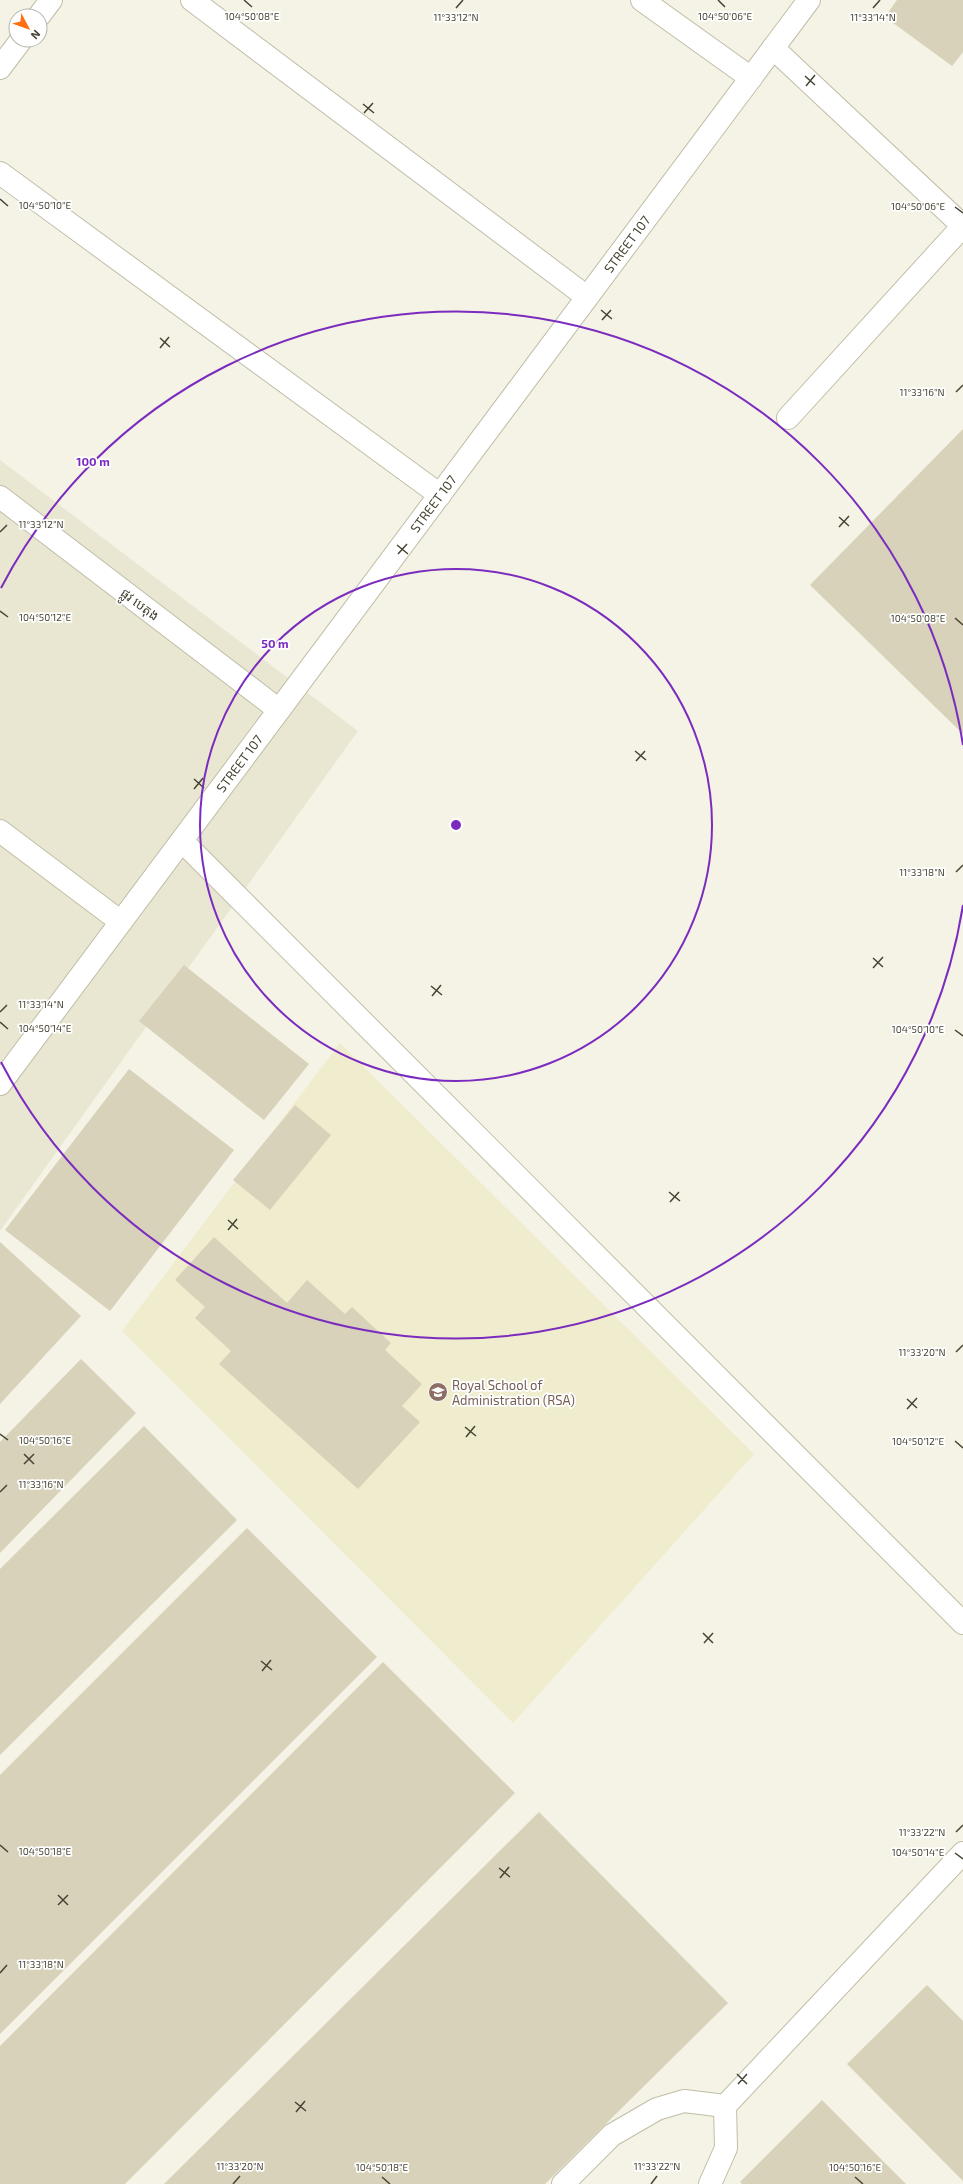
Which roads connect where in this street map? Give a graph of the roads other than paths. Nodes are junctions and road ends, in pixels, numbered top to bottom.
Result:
1 (192, 0) edge
2 (642, 0) edge
3 (809, 0) edge
4 (15, 48) edge
5 (773, 48) junction
6 (0, 68) edge
7 (751, 78) junction
8 (0, 173) edge
9 (962, 227) edge
10 (587, 297) junction
11 (788, 418) dead end
12 (440, 495) junction
13 (0, 497) edge
14 (279, 710) junction
15 (0, 830) edge
16 (182, 841) junction
17 (121, 922) junction
18 (0, 1084) edge
19 (963, 1623) edge
20 (963, 1853) edge
21 (725, 2106) junction
22 (563, 2184) edge
23 (710, 2184) edge

1 - 10 street
2 - 7 street
3 - 5 street, STREET 107
4 - 6 street
5 - 7 street, STREET 107
5 - 9 street
7 - 10 street, STREET 107
8 - 12 street
9 - 11 street
10 - 12 street, STREET 107
12 - 14 street, STREET 107
13 - 14 street, ផ្លូវ បេតុង
14 - 16 street, STREET 107
15 - 17 street
16 - 17 street, STREET 107
16 - 19 street
17 - 18 street, STREET 107
20 - 21 street
21 - 22 street
21 - 23 street

